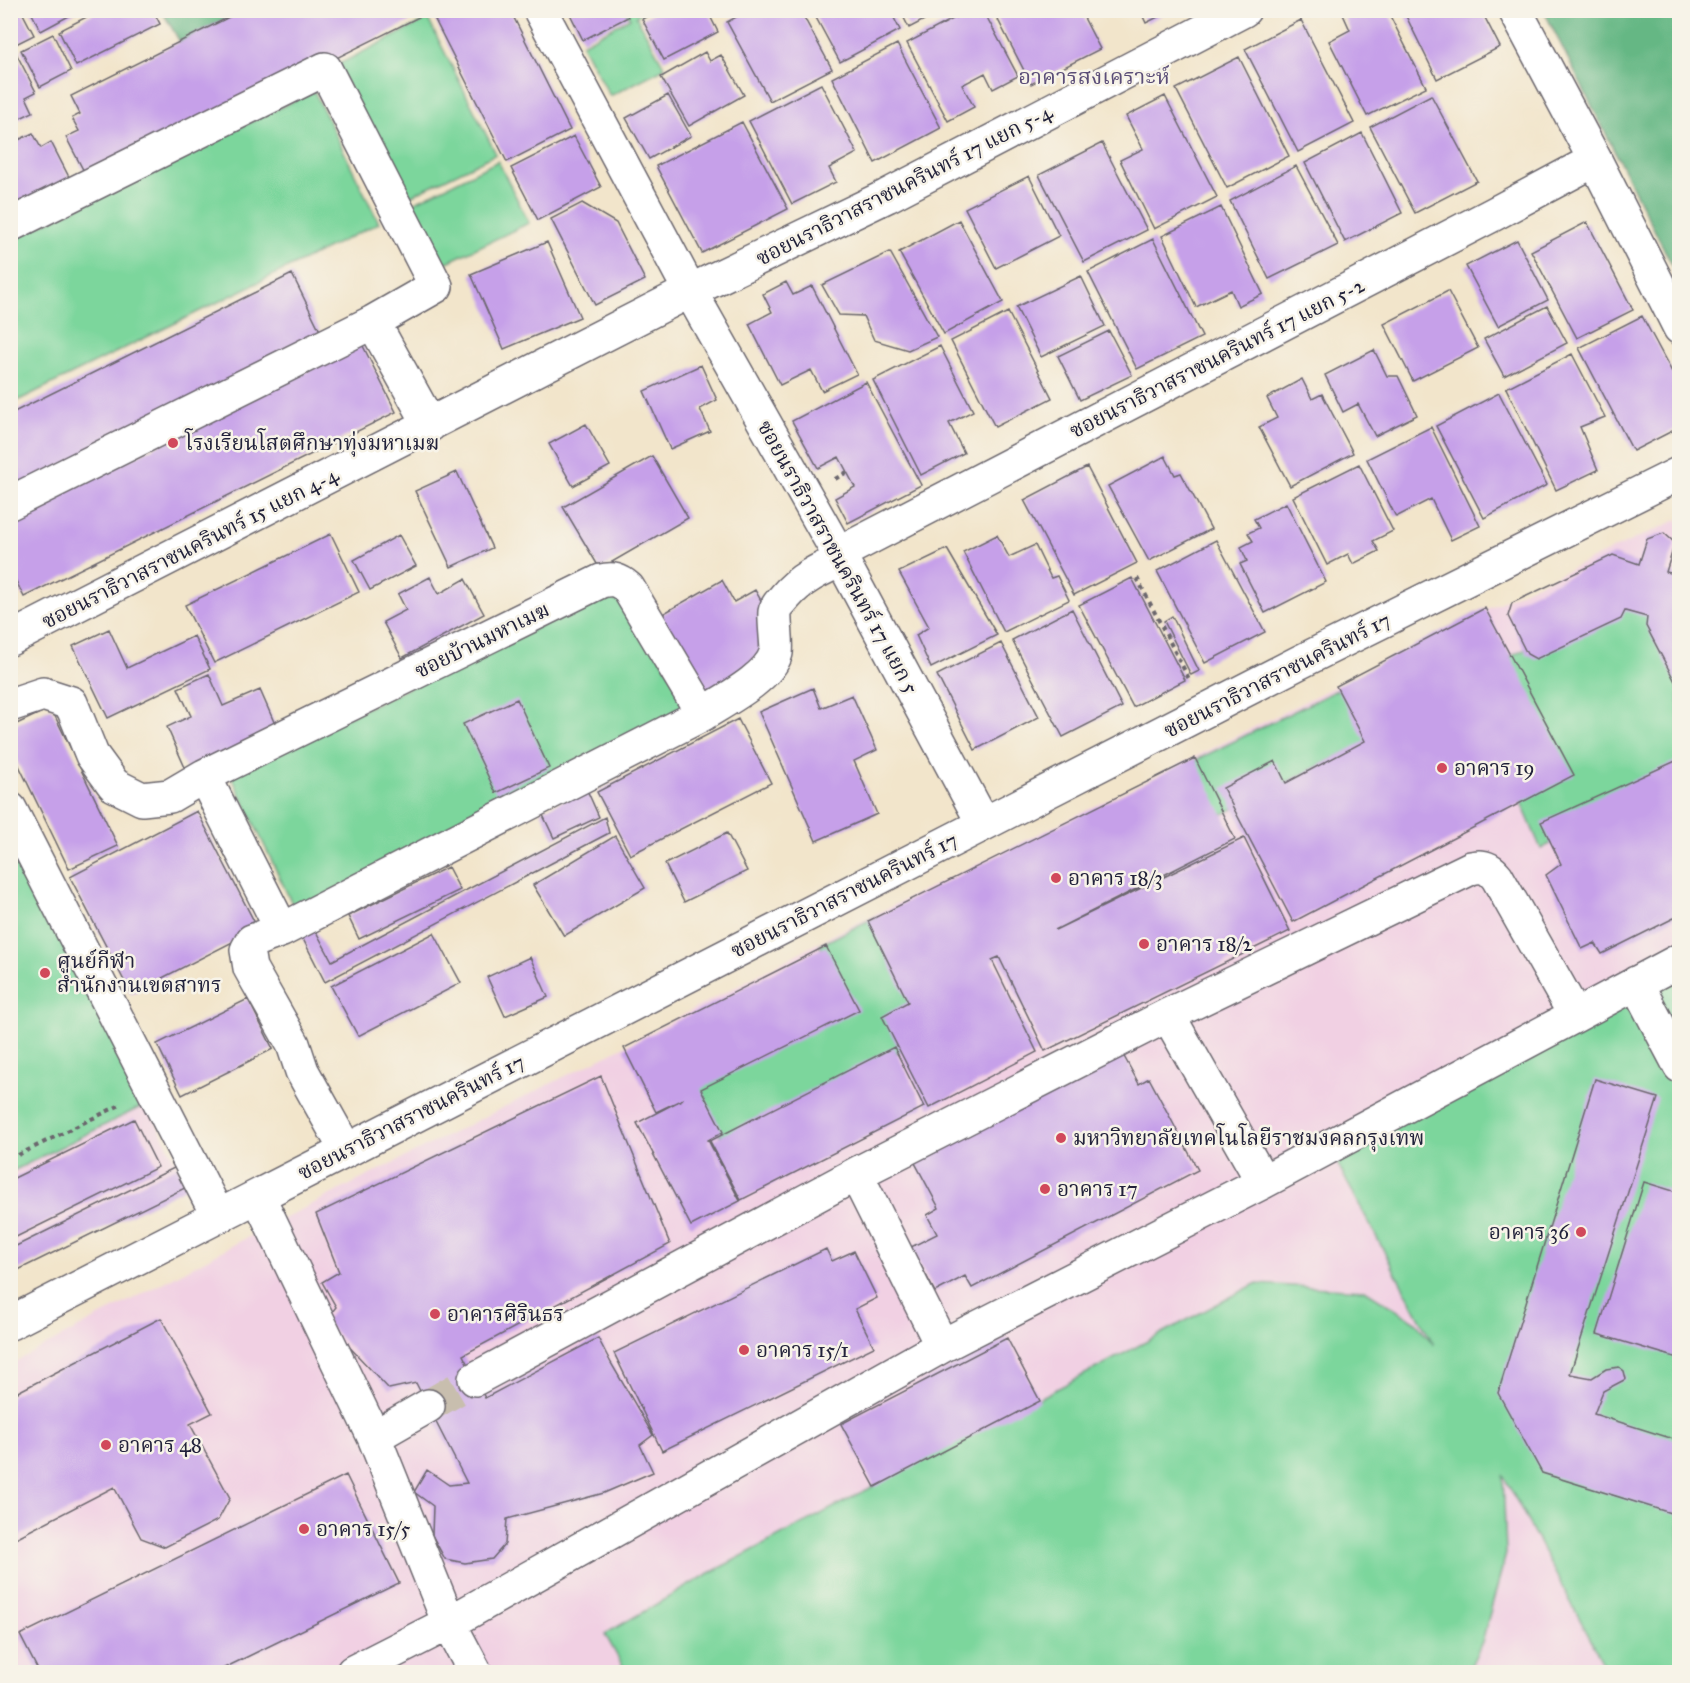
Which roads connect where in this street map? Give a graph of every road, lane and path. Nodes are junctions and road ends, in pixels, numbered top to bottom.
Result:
1 (540, 10) edge
2 (1244, 10) edge
3 (1515, 10) edge
4 (1595, 160) junction
5 (10, 225) edge
6 (690, 291) junction
7 (373, 322) junction
8 (1680, 328) edge
9 (430, 425) junction
10 (1680, 473) edge
11 (10, 503) edge
12 (840, 557) junction
13 (1137, 578) dead end
14 (10, 639) edge
15 (1191, 682) dead end
16 (10, 705) edge
17 (703, 714) junction
18 (204, 776) junction
19 (10, 809) edge
20 (983, 824) junction
21 (282, 930) junction
22 (1680, 960) edge
23 (1636, 983) junction
24 (1168, 1015) junction
25 (1575, 1015) junction
26 (1680, 1066) edge
27 (122, 1105) dead end
28 (346, 1150) junction
29 (10, 1159) edge
30 (856, 1174) junction
31 (1263, 1182) junction
32 (258, 1196) junction
33 (218, 1216) junction
34 (10, 1323) edge
35 (942, 1346) junction
36 (475, 1379) tunnel mouth
37 (428, 1406) tunnel mouth
38 (374, 1437) junction
39 (449, 1623) junction
40 (353, 1672) edge
41 (475, 1672) edge

1 - 6 street, ซอยนราธิวาสราชนครินทร์ 17 แยก 5
2 - 6 street, ซอยนราธิวาสราชนครินทร์ 17 แยก 5-4
3 - 4 street
4 - 8 street
4 - 12 street, ซอยนราธิวาสราชนครินทร์ 17 แยก 5-2
5 - 7 street
6 - 9 street, ซอยนราธิวาสราชนครินทร์ 15 แยก 4-4
6 - 12 street, ซอยนราธิวาสราชนครินทร์ 17 แยก 5
7 - 9 street
7 - 11 street
9 - 14 street, ซอยนราธิวาสราชนครินทร์ 15 แยก 4-4
10 - 20 street, ซอยนราธิวาสราชนครินทร์ 17
12 - 17 street
12 - 20 street, ซอยนราธิวาสราชนครินทร์ 17 แยก 5
13 - 15 path
16 - 18 street, ซอยบ้านมหาเมฆ
17 - 18 street, ซอยบ้านมหาเมฆ
17 - 21 street
18 - 21 street
19 - 33 street
20 - 28 street, ซอยนราธิวาสราชนครินทร์ 17
21 - 28 street
22 - 23 street
23 - 25 street
23 - 26 street
24 - 25 street
24 - 30 street
24 - 31 street
25 - 31 street
27 - 29 path
28 - 32 street, ซอยนราธิวาสราชนครินทร์ 17
30 - 35 street
30 - 36 street
31 - 35 street
32 - 33 street, ซอยนราธิวาสราชนครินทร์ 17
32 - 38 street
33 - 34 street, ซอยนราธิวาสราชนครินทร์ 17
35 - 39 street
37 - 38 street
38 - 39 street
39 - 40 street
39 - 41 street

